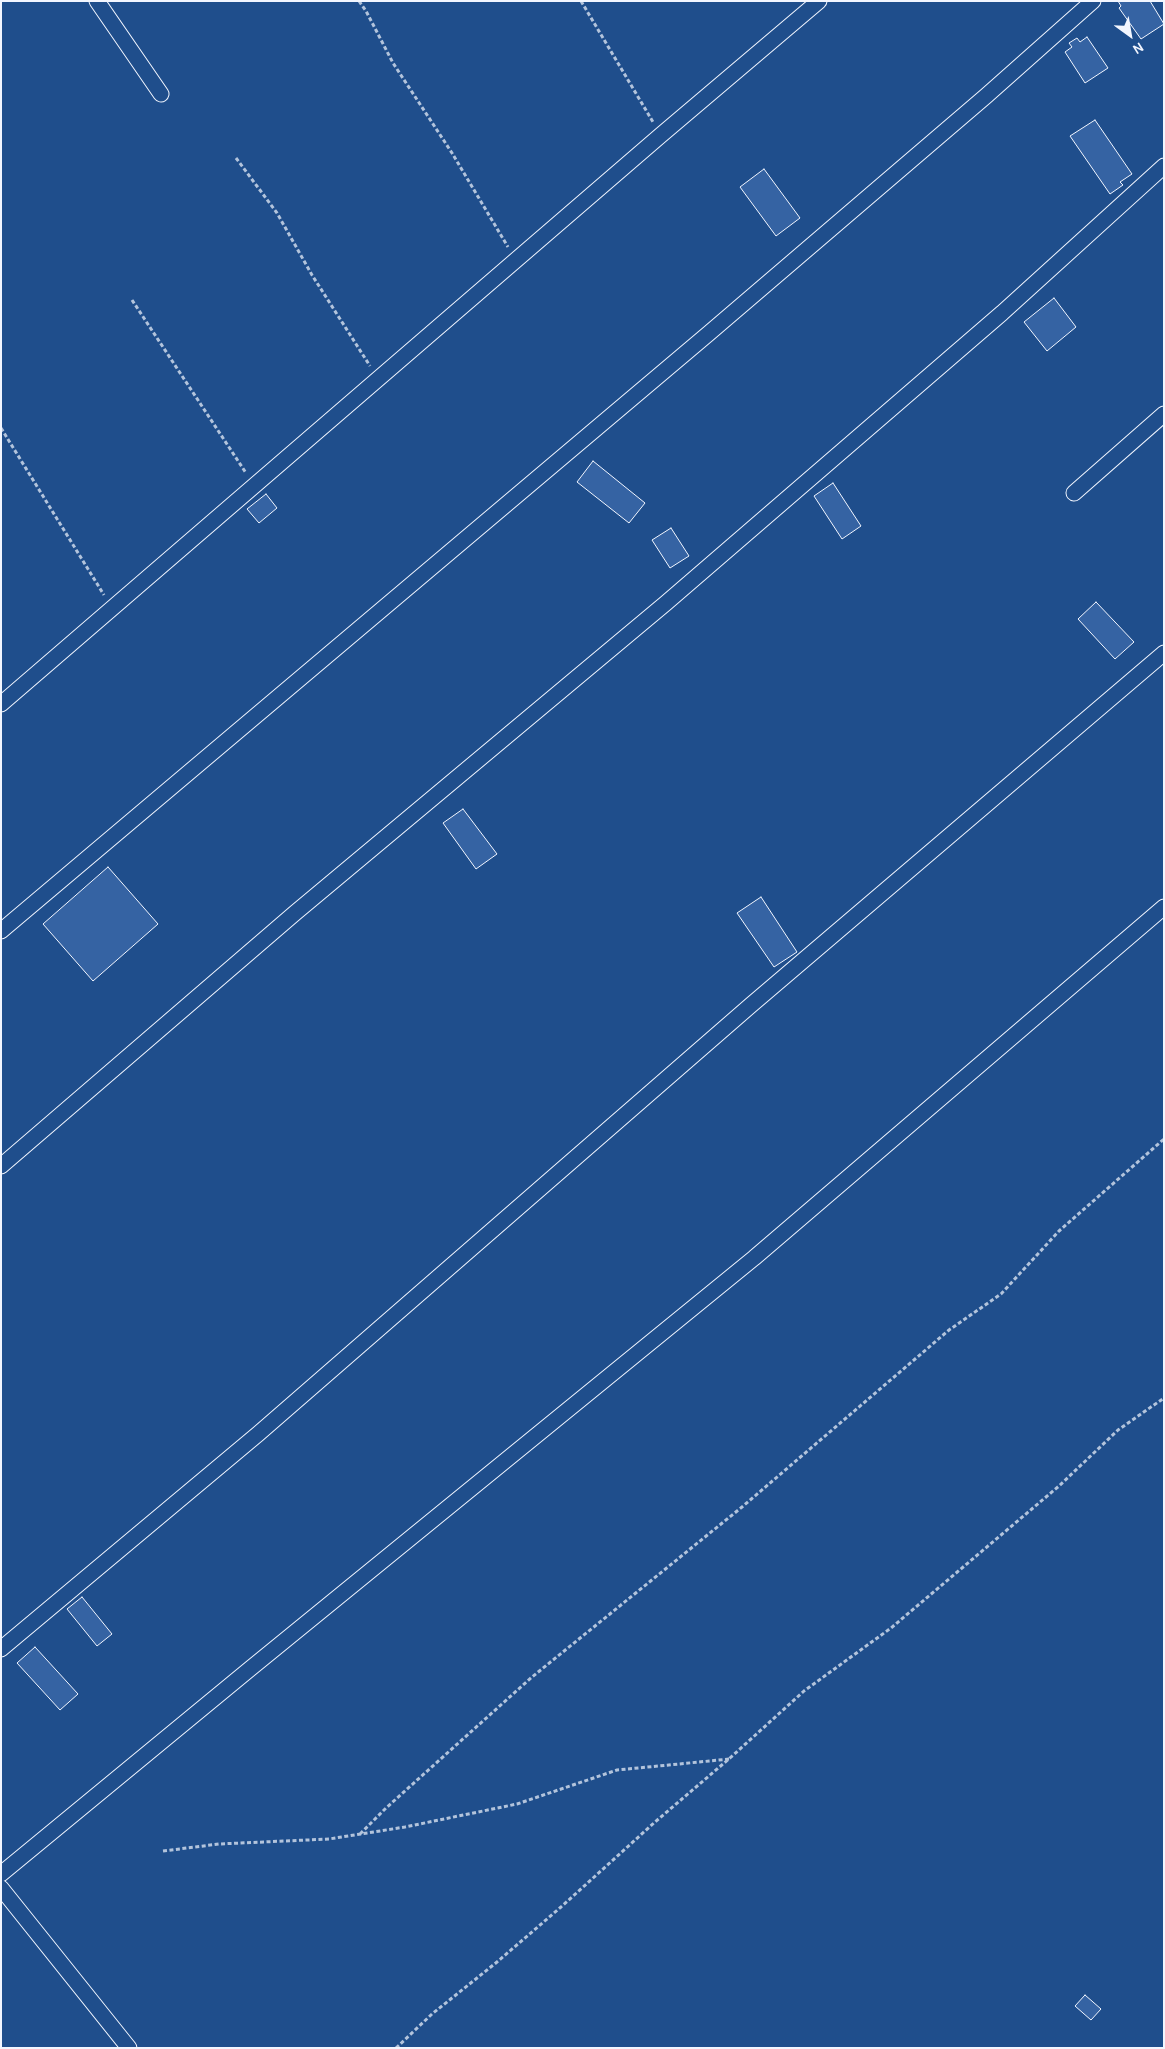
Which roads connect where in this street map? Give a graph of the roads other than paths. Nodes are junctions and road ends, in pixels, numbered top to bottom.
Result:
1 (97, 1) edge
2 (820, 1) edge
3 (1093, 1) edge
4 (161, 94) dead end
5 (1164, 166) edge
6 (1164, 414) edge
7 (1074, 493) dead end
8 (1164, 653) edge
9 (1, 704) edge
10 (1164, 907) edge
11 (1, 931) edge
12 (1, 1166) edge
13 (1, 1649) edge
14 (1, 1874) edge
15 (1, 1888) edge
16 (129, 2048) edge

1 - 4 street
2 - 9 street
3 - 11 street
5 - 12 street
6 - 7 street
8 - 13 street
10 - 14 street
15 - 16 street

